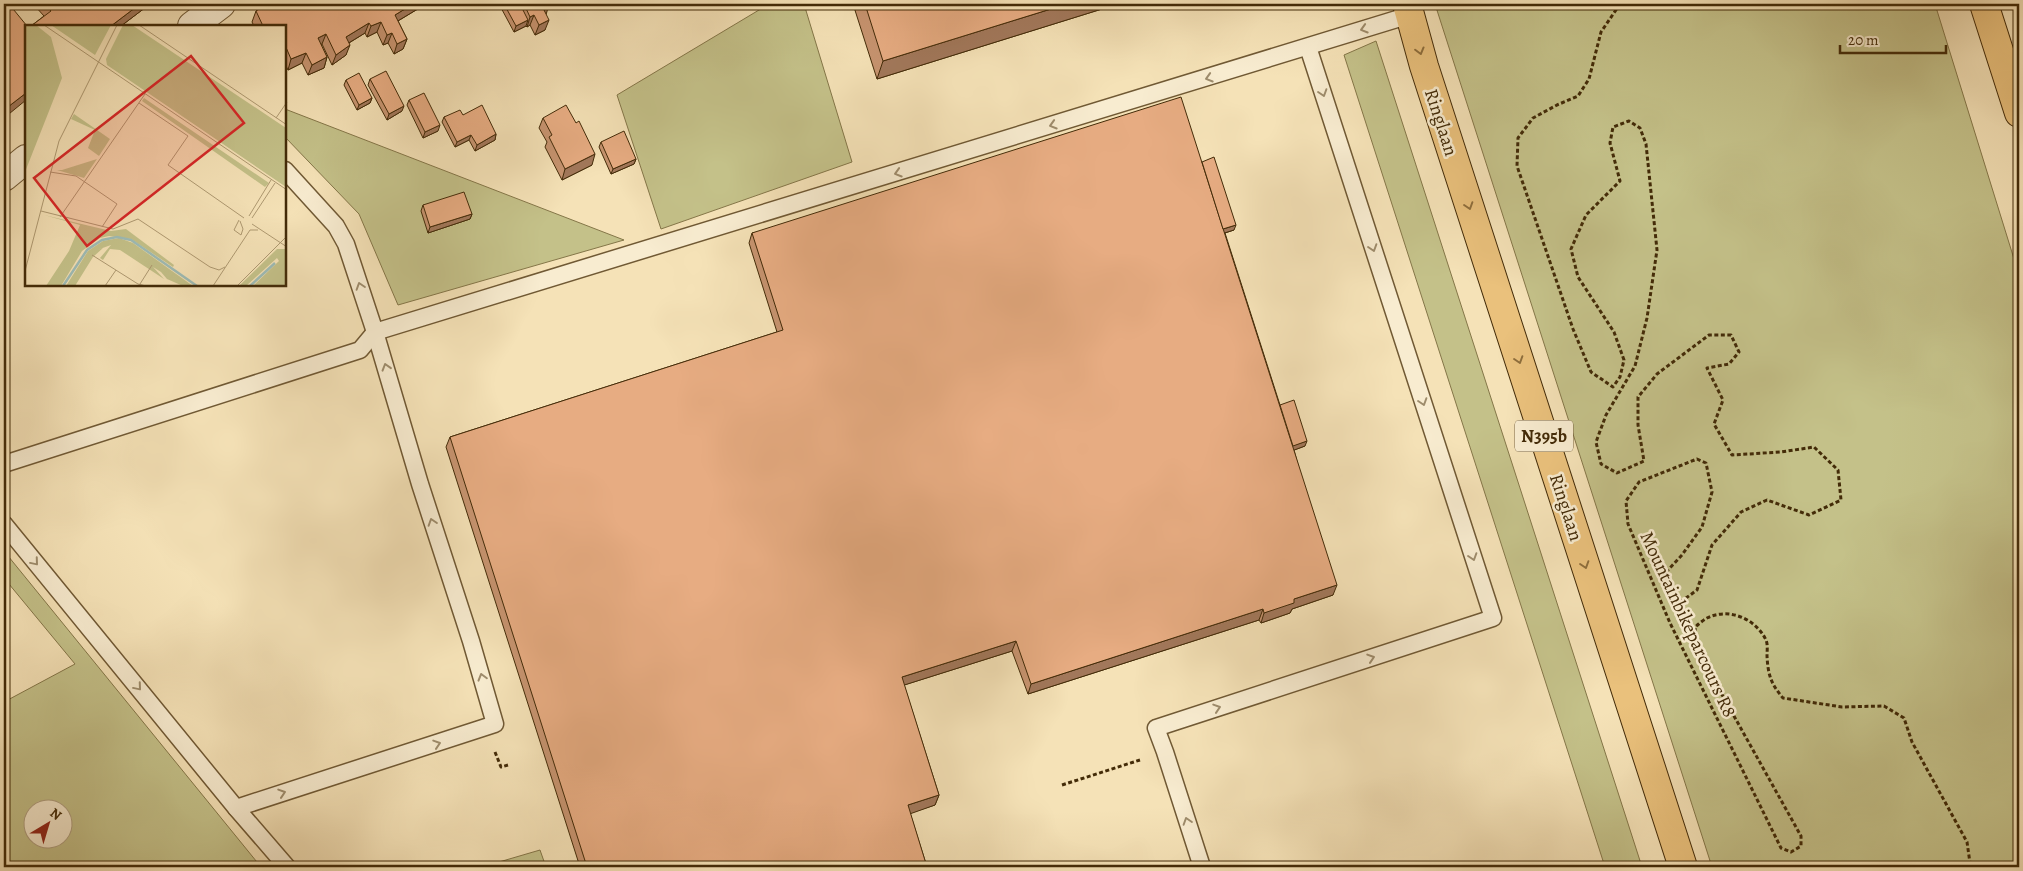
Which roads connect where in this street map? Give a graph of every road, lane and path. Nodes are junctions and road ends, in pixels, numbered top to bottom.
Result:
1 (221, 4) edge
2 (1620, 4) edge
3 (1984, 4) edge
4 (1409, 9) edge
5 (193, 25) edge
6 (1308, 47) junction
7 (2019, 113) edge
8 (25, 160) edge
9 (286, 171) edge
10 (4, 178) edge
11 (376, 332) junction
12 (4, 464) edge
13 (4, 524) edge
14 (236, 808) junction
15 (287, 867) edge
16 (1202, 867) edge
17 (1683, 867) edge
18 (1968, 867) edge

1 - 5 street
2 - 18 path, Mountainbikeparcours R8
3 - 7 main road
4 -> 6 lane
4 -> 17 main road, Ringlaan / N395b
6 -> 11 lane
6 - 16 lane
8 - 10 street
11 -> 9 lane
11 - 12 lane
14 -> 11 lane
13 -> 14 lane
14 - 15 lane

